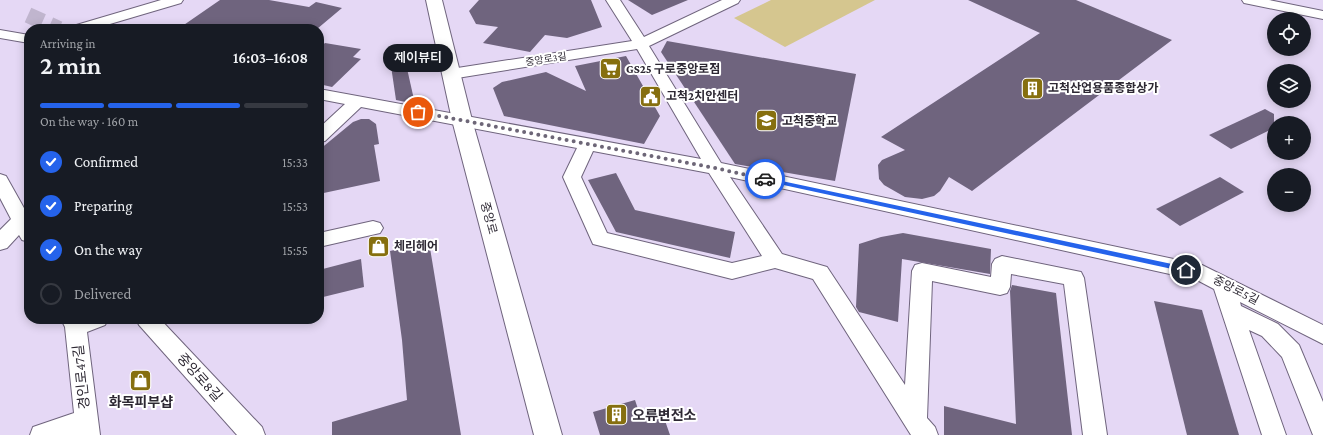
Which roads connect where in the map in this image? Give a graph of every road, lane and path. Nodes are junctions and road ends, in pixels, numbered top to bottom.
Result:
1 (176, 0) edge
2 (434, 0) edge
3 (613, 0) edge
4 (733, 0) edge
5 (1249, 0) edge
6 (1323, 15) edge
7 (95, 24) edge
8 (0, 34) edge
9 (24, 38) edge
10 (641, 44) junction
11 (0, 46) edge
12 (451, 74) junction
13 (324, 95) edge
14 (358, 101) junction
15 (462, 120) junction
16 (324, 132) edge
17 (588, 144) junction
18 (715, 168) junction
19 (0, 180) edge
20 (24, 226) edge
21 (373, 228) dead end
22 (24, 229) edge
23 (324, 239) edge
24 (0, 243) edge
25 (775, 260) junction
26 (1223, 284) junction
27 (1232, 311) junction
28 (74, 324) edge
29 (152, 324) edge
30 (1323, 335) edge
31 (87, 427) edge
32 (921, 428) edge
33 (1323, 431) edge
34 (42, 435) edge
35 (253, 435) edge
36 (548, 435) edge
37 (1096, 435) edge
38 (1274, 435) edge

1 - 7 street
2 - 12 main road, 중앙로
3 - 10 street
4 - 10 street, 중앙로3길
5 - 6 street
8 - 9 street
9 - 11 street
10 - 12 street, 중앙로3길
10 - 18 street
12 - 15 main road, 중앙로
13 - 14 street, 중앙로5길
14 - 15 street, 중앙로5길
14 - 16 street
15 - 17 street, 중앙로5길
15 - 36 main road, 중앙로
17 - 18 street, 중앙로5길
17 - 25 street
18 - 25 street
18 - 26 street, 중앙로5길
19 - 20 street
21 - 23 street
22 - 24 street
25 - 32 street
26 - 27 street
26 - 30 street, 중앙로5길
27 - 33 street
27 - 38 street
28 - 31 street, 경인로47길
29 - 35 street, 중앙로8길
31 - 34 street
32 - 37 street

